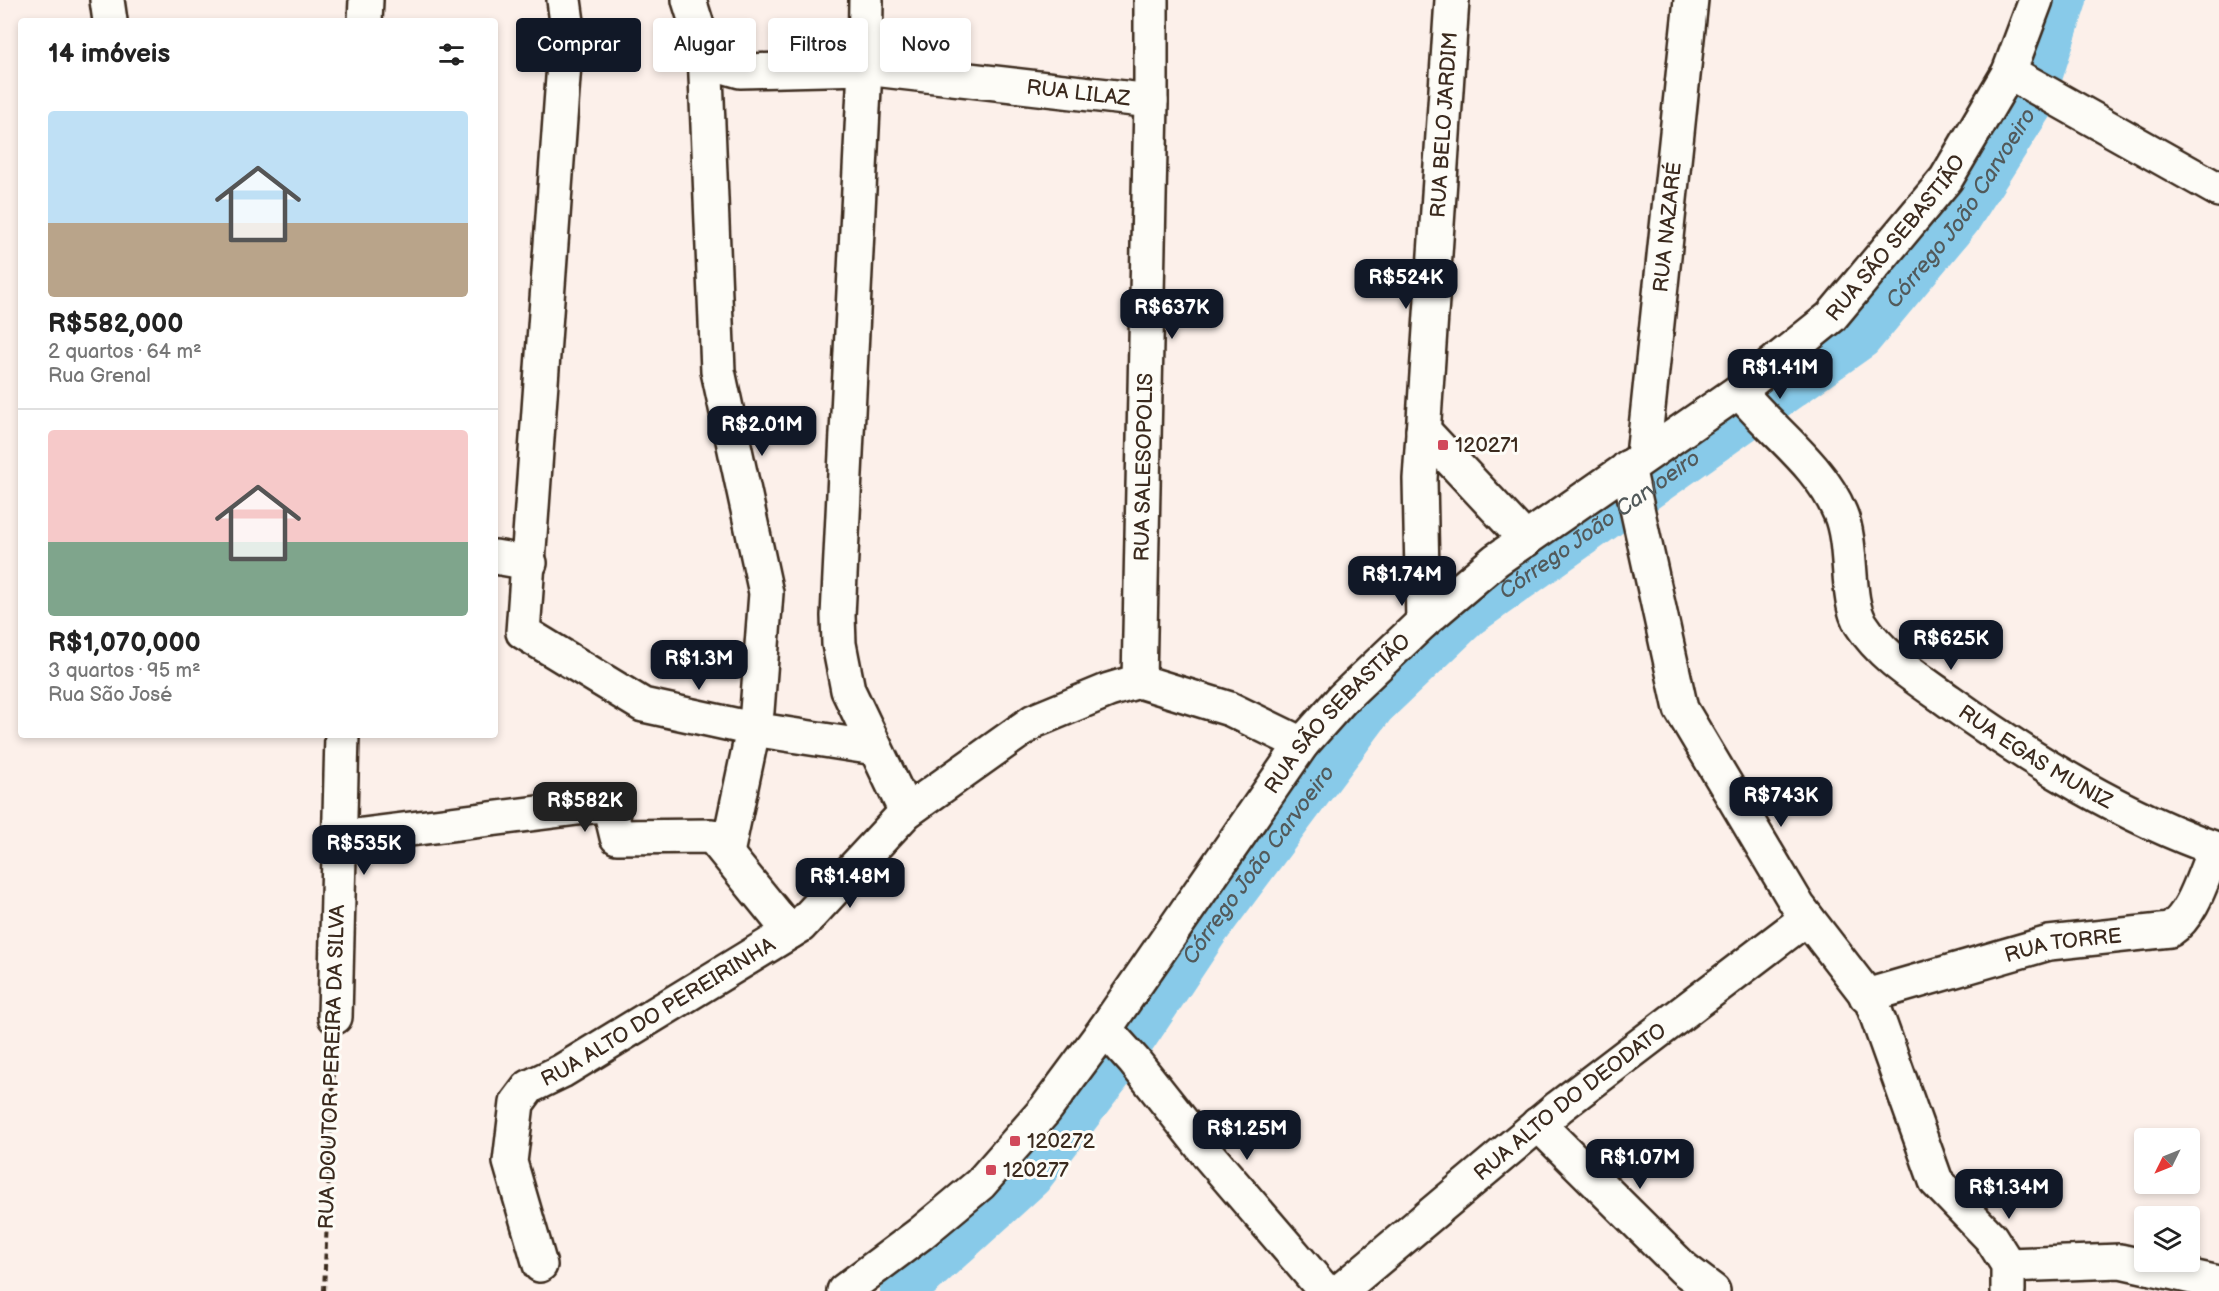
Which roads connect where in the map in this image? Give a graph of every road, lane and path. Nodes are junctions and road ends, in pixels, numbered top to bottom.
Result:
1 (107, 0) edge
2 (366, 0) edge
3 (564, 0) edge
4 (689, 0) edge
5 (866, 0) edge
6 (1151, 0) edge
7 (1452, 0) edge
8 (1690, 0) edge
9 (2036, 0) edge
10 (110, 18) edge
11 (365, 18) edge
12 (696, 18) edge
13 (866, 18) edge
14 (868, 68) edge
15 (712, 72) edge
16 (865, 72) edge
17 (2018, 77) junction
18 (1152, 100) junction
19 (2219, 190) edge
20 (1744, 398) junction
21 (1423, 430) junction
22 (1636, 461) junction
23 (1526, 540) junction
24 (498, 558) edge
25 (530, 563) junction
26 (1423, 622) junction
27 (1139, 681) junction
28 (753, 729) junction
29 (342, 738) edge
30 (1302, 744) junction
31 (875, 748) junction
32 (906, 812) junction
33 (339, 838) junction
34 (2217, 850) edge
35 (726, 853) junction
36 (1807, 918) junction
37 (790, 932) junction
38 (1866, 996) junction
39 (335, 1017) joint
40 (1119, 1045) junction
41 (1538, 1124) junction
42 (540, 1265) dead end
43 (2008, 1278) edge
44 (2219, 1283) edge
45 (324, 1291) edge
46 (844, 1291) edge
47 (1325, 1291) edge
48 (1340, 1291) edge
49 (1713, 1291) edge

1 - 10 street
2 - 11 street
3 - 25 street
4 - 12 street
5 - 13 street
6 - 18 street, RUA SALESOPOLIS
7 - 21 street, RUA BELO JARDIM
8 - 22 street, RUA NAZARÉ
9 - 17 street, RUA SÃO SEBASTIÃO
14 - 18 street, RUA LILAZ
15 - 28 street
16 - 31 street
17 - 19 street
17 - 20 street, RUA SÃO SEBASTIÃO
18 - 27 street, RUA SALESOPOLIS
20 - 22 street, RUA SÃO SEBASTIÃO
20 - 34 street, RUA EGAS MUNIZ
21 - 23 street
21 - 26 street, RUA BELO JARDIM
22 - 23 street, RUA SÃO SEBASTIÃO
22 - 36 street, RUA NAZARÉ
23 - 26 street, RUA SÃO SEBASTIÃO
24 - 25 street
25 - 28 street
26 - 30 street, RUA SÃO SEBASTIÃO
27 - 30 street
27 - 32 street, RUA ALTO DO PEREIRINHA
28 - 31 street
28 - 35 street
29 - 33 street, RUA DOUTOR PEREIRA DA SILVA
30 - 40 street, RUA SÃO SEBASTIÃO
31 - 32 street
32 - 37 street, RUA ALTO DO PEREIRINHA
33 - 35 street
33 - 39 street, RUA DOUTOR PEREIRA DA SILVA
34 - 38 street, RUA TORRE
35 - 37 street
36 - 38 street, RUA NAZARÉ
36 - 41 street, RUA ALTO DO DEODATO
37 - 42 street, RUA ALTO DO PEREIRINHA
38 - 43 street, RUA NAZARÉ
39 - 45 path, RUA DOUTOR PEREIRA DA SILVA
40 - 46 street, RUA SÃO SEBASTIÃO
40 - 47 street
41 - 48 street, RUA ALTO DO DEODATO
41 - 49 street
43 - 44 street

